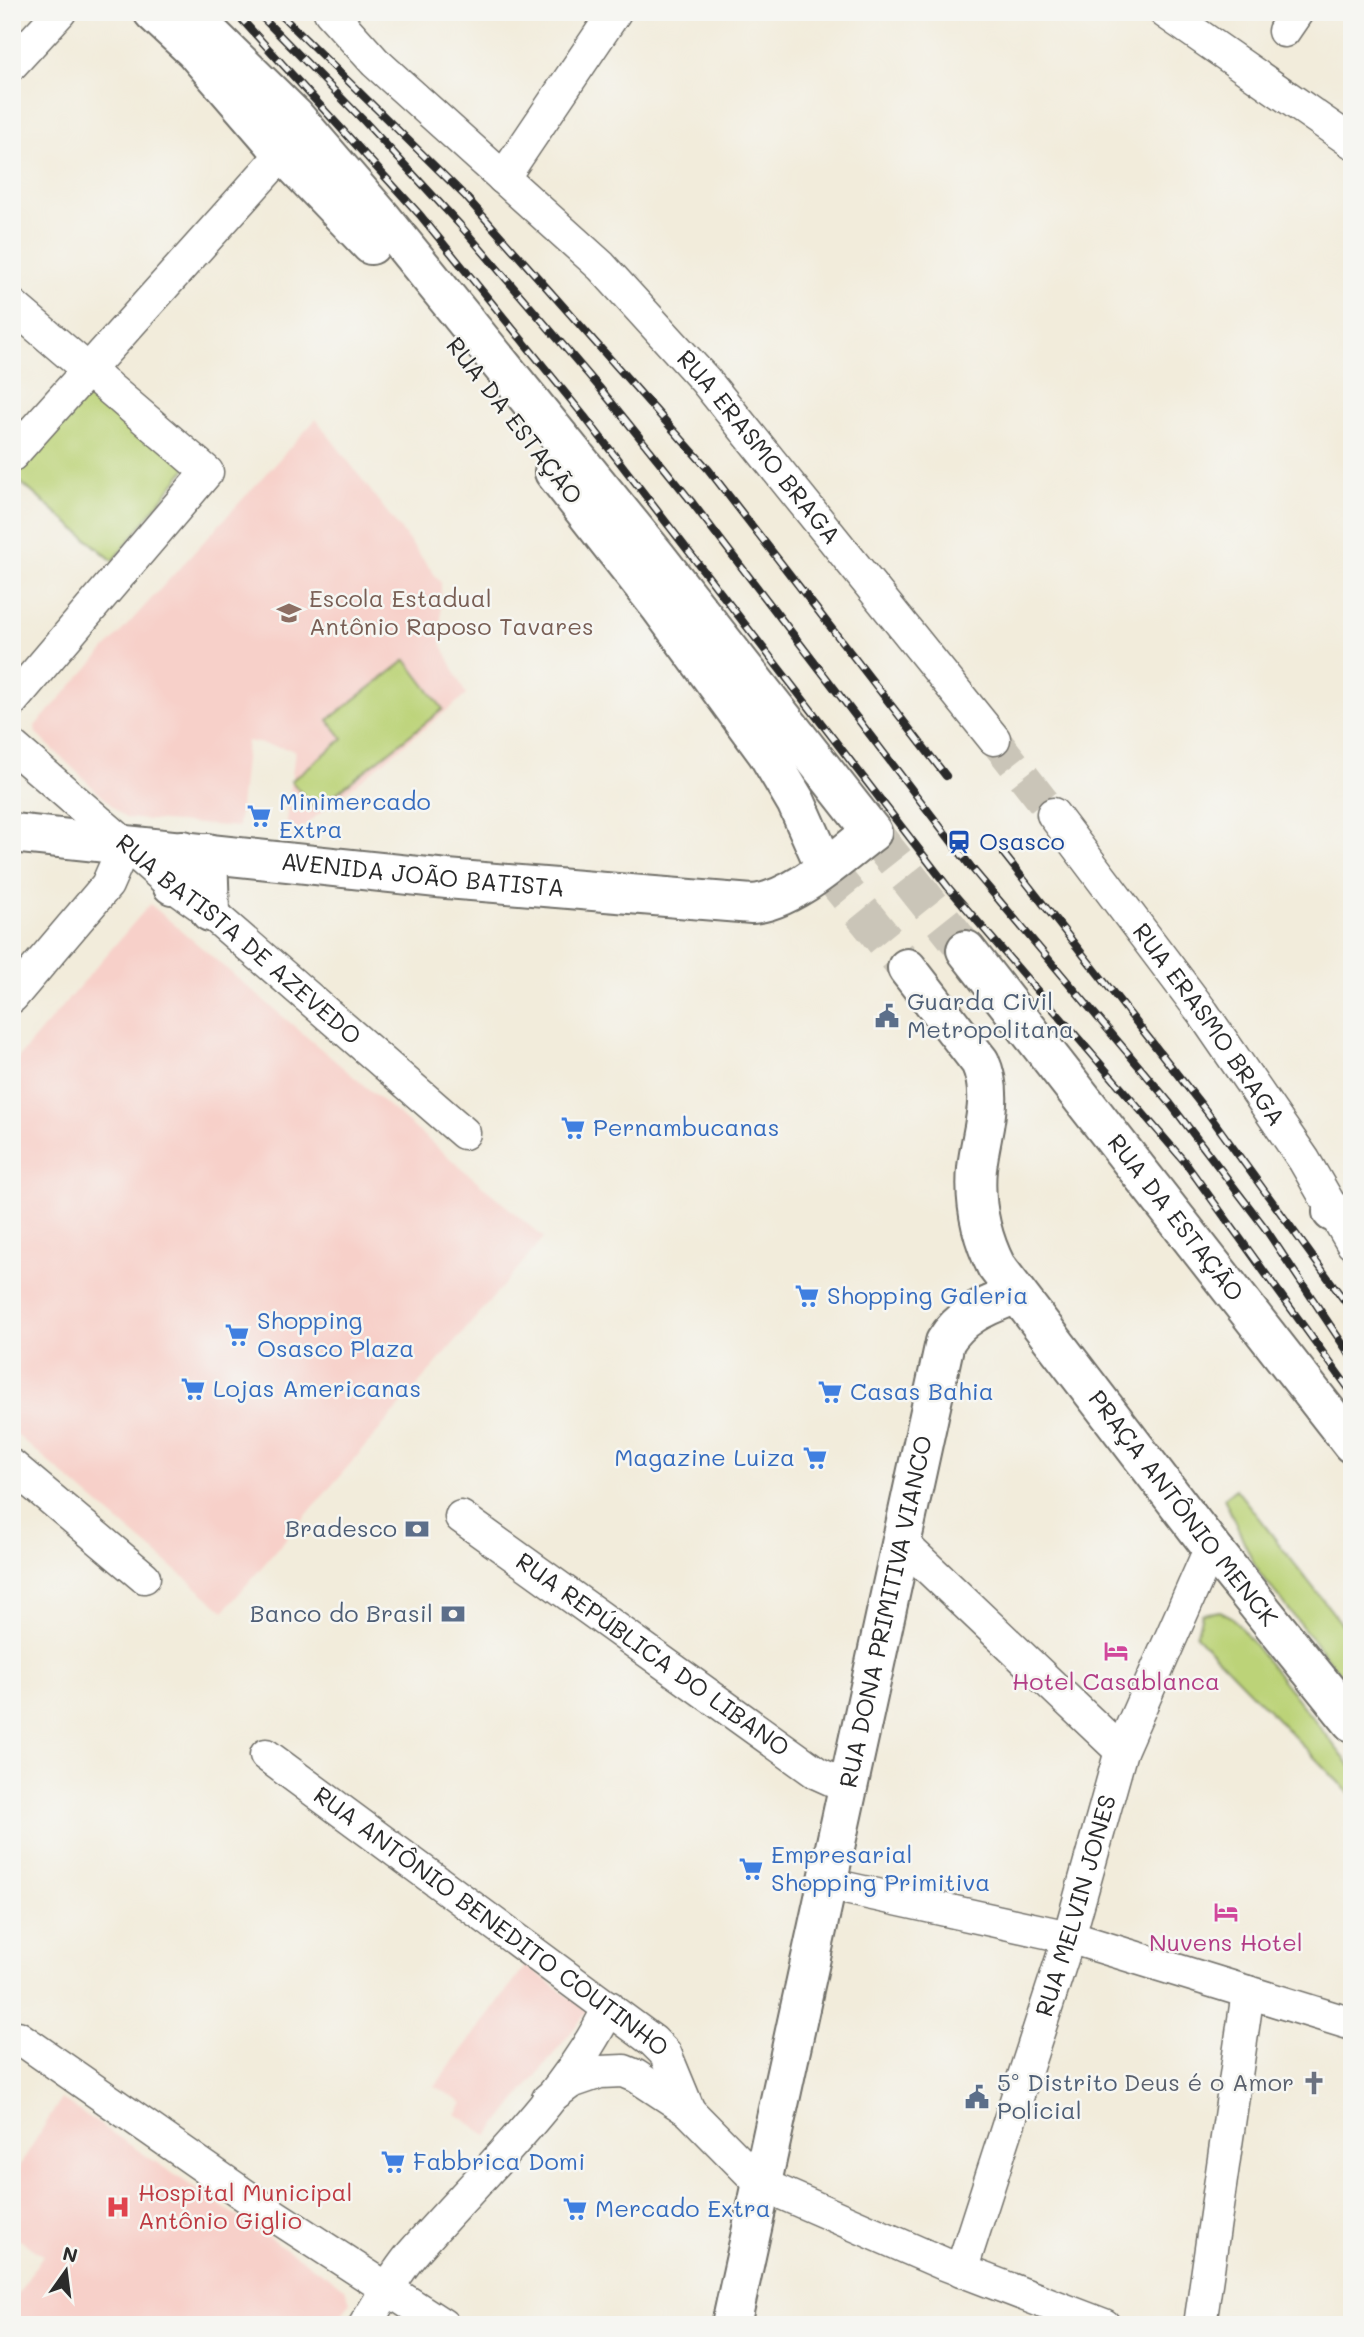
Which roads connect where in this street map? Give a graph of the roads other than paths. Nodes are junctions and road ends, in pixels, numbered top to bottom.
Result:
1 (60, 12) edge
2 (153, 12) edge
3 (188, 12) edge
4 (330, 12) edge
5 (615, 12) edge
6 (1165, 12) edge
7 (12, 64) edge
8 (294, 116) junction
9 (1352, 142) edge
10 (283, 153) junction
11 (503, 178) junction
12 (12, 305) edge
13 (89, 369) junction
14 (12, 455) edge
15 (12, 701) edge
16 (994, 739) tunnel mouth
17 (12, 746) edge
18 (1053, 814) tunnel mouth
19 (12, 833) edge
20 (125, 844) junction
21 (188, 862) junction
22 (825, 867) junction
23 (211, 912) joint
24 (966, 950) tunnel mouth
25 (906, 968) tunnel mouth
26 (12, 997) edge
27 (464, 1133) dead end
28 (1342, 1214) edge
29 (1352, 1243) edge
30 (1017, 1294) junction
31 (1352, 1444) edge
32 (12, 1466) edge
33 (461, 1517) dead end
34 (902, 1543) junction
35 (1211, 1547) junction
36 (144, 1577) dead end
37 (1352, 1722) edge
38 (1121, 1751) junction
39 (266, 1755) dead end
40 (848, 1787) junction
41 (827, 1884) junction
42 (1069, 1937) junction
43 (1248, 1992) junction
44 (610, 2007) junction
45 (1352, 2024) edge
46 (18, 2037) dead end
47 (548, 2099) junction
48 (689, 2111) junction
49 (761, 2184) junction
50 (961, 2271) junction
51 (387, 2290) junction
52 (365, 2325) edge
53 (443, 2325) edge
54 (731, 2325) edge
55 (1104, 2325) edge
56 (1200, 2325) edge

1 - 7 street
2 - 10 main road, RUA DA ESTAÇÃO
3 - 8 main road, RUA DA ESTAÇÃO
4 - 11 street, RUA ERASMO BRAGA
5 - 11 street
6 - 9 street
8 - 10 street
8 - 22 main road, RUA DA ESTAÇÃO
10 - 13 street
10 - 22 main road, RUA DA ESTAÇÃO
11 - 16 street, RUA ERASMO BRAGA
12 - 13 street
13 - 14 street
13 - 15 street
17 - 20 street, RUA BATISTA DE AZEVEDO
18 - 28 street, RUA ERASMO BRAGA
19 - 20 main road, AVENIDA JOÃO BATISTA
20 - 21 main road, AVENIDA JOÃO BATISTA
20 - 26 street
21 - 22 main road, AVENIDA JOÃO BATISTA
21 - 23 main road
23 - 27 street, RUA BATISTA DE AZEVEDO
24 - 31 main road, RUA DA ESTAÇÃO
25 - 30 main road
28 - 29 street, RUA ERASMO BRAGA
30 - 34 main road, RUA DONA PRIMITIVA VIANCO
30 - 35 main road, PRAÇA ANTÔNIO MENCK
32 - 36 street
33 - 40 street, RUA REPÚBLICA DO LIBANO
34 - 38 street
34 - 40 main road, RUA DONA PRIMITIVA VIANCO
35 - 37 main road, PRAÇA ANTÔNIO MENCK
35 - 38 street, RUA MELVIN JONES
38 - 42 street, RUA MELVIN JONES
39 - 44 street, RUA ANTÔNIO BENEDITO COUTINHO
40 - 41 main road, RUA DONA PRIMITIVA VIANCO
41 - 42 street
41 - 49 main road, RUA DONA PRIMITIVA VIANCO
42 - 43 street
42 - 50 street, RUA MELVIN JONES
43 - 45 street
43 - 56 street
44 - 47 street
44 - 48 street, RUA ANTÔNIO BENEDITO COUTINHO
46 - 51 street
47 - 48 street, RUA ANTÔNIO BENEDITO COUTINHO
47 - 51 street
48 - 49 street, RUA ANTÔNIO BENEDITO COUTINHO
49 - 50 street
49 - 54 main road, RUA DONA PRIMITIVA VIANCO
50 - 55 street
51 - 52 street
51 - 53 street

